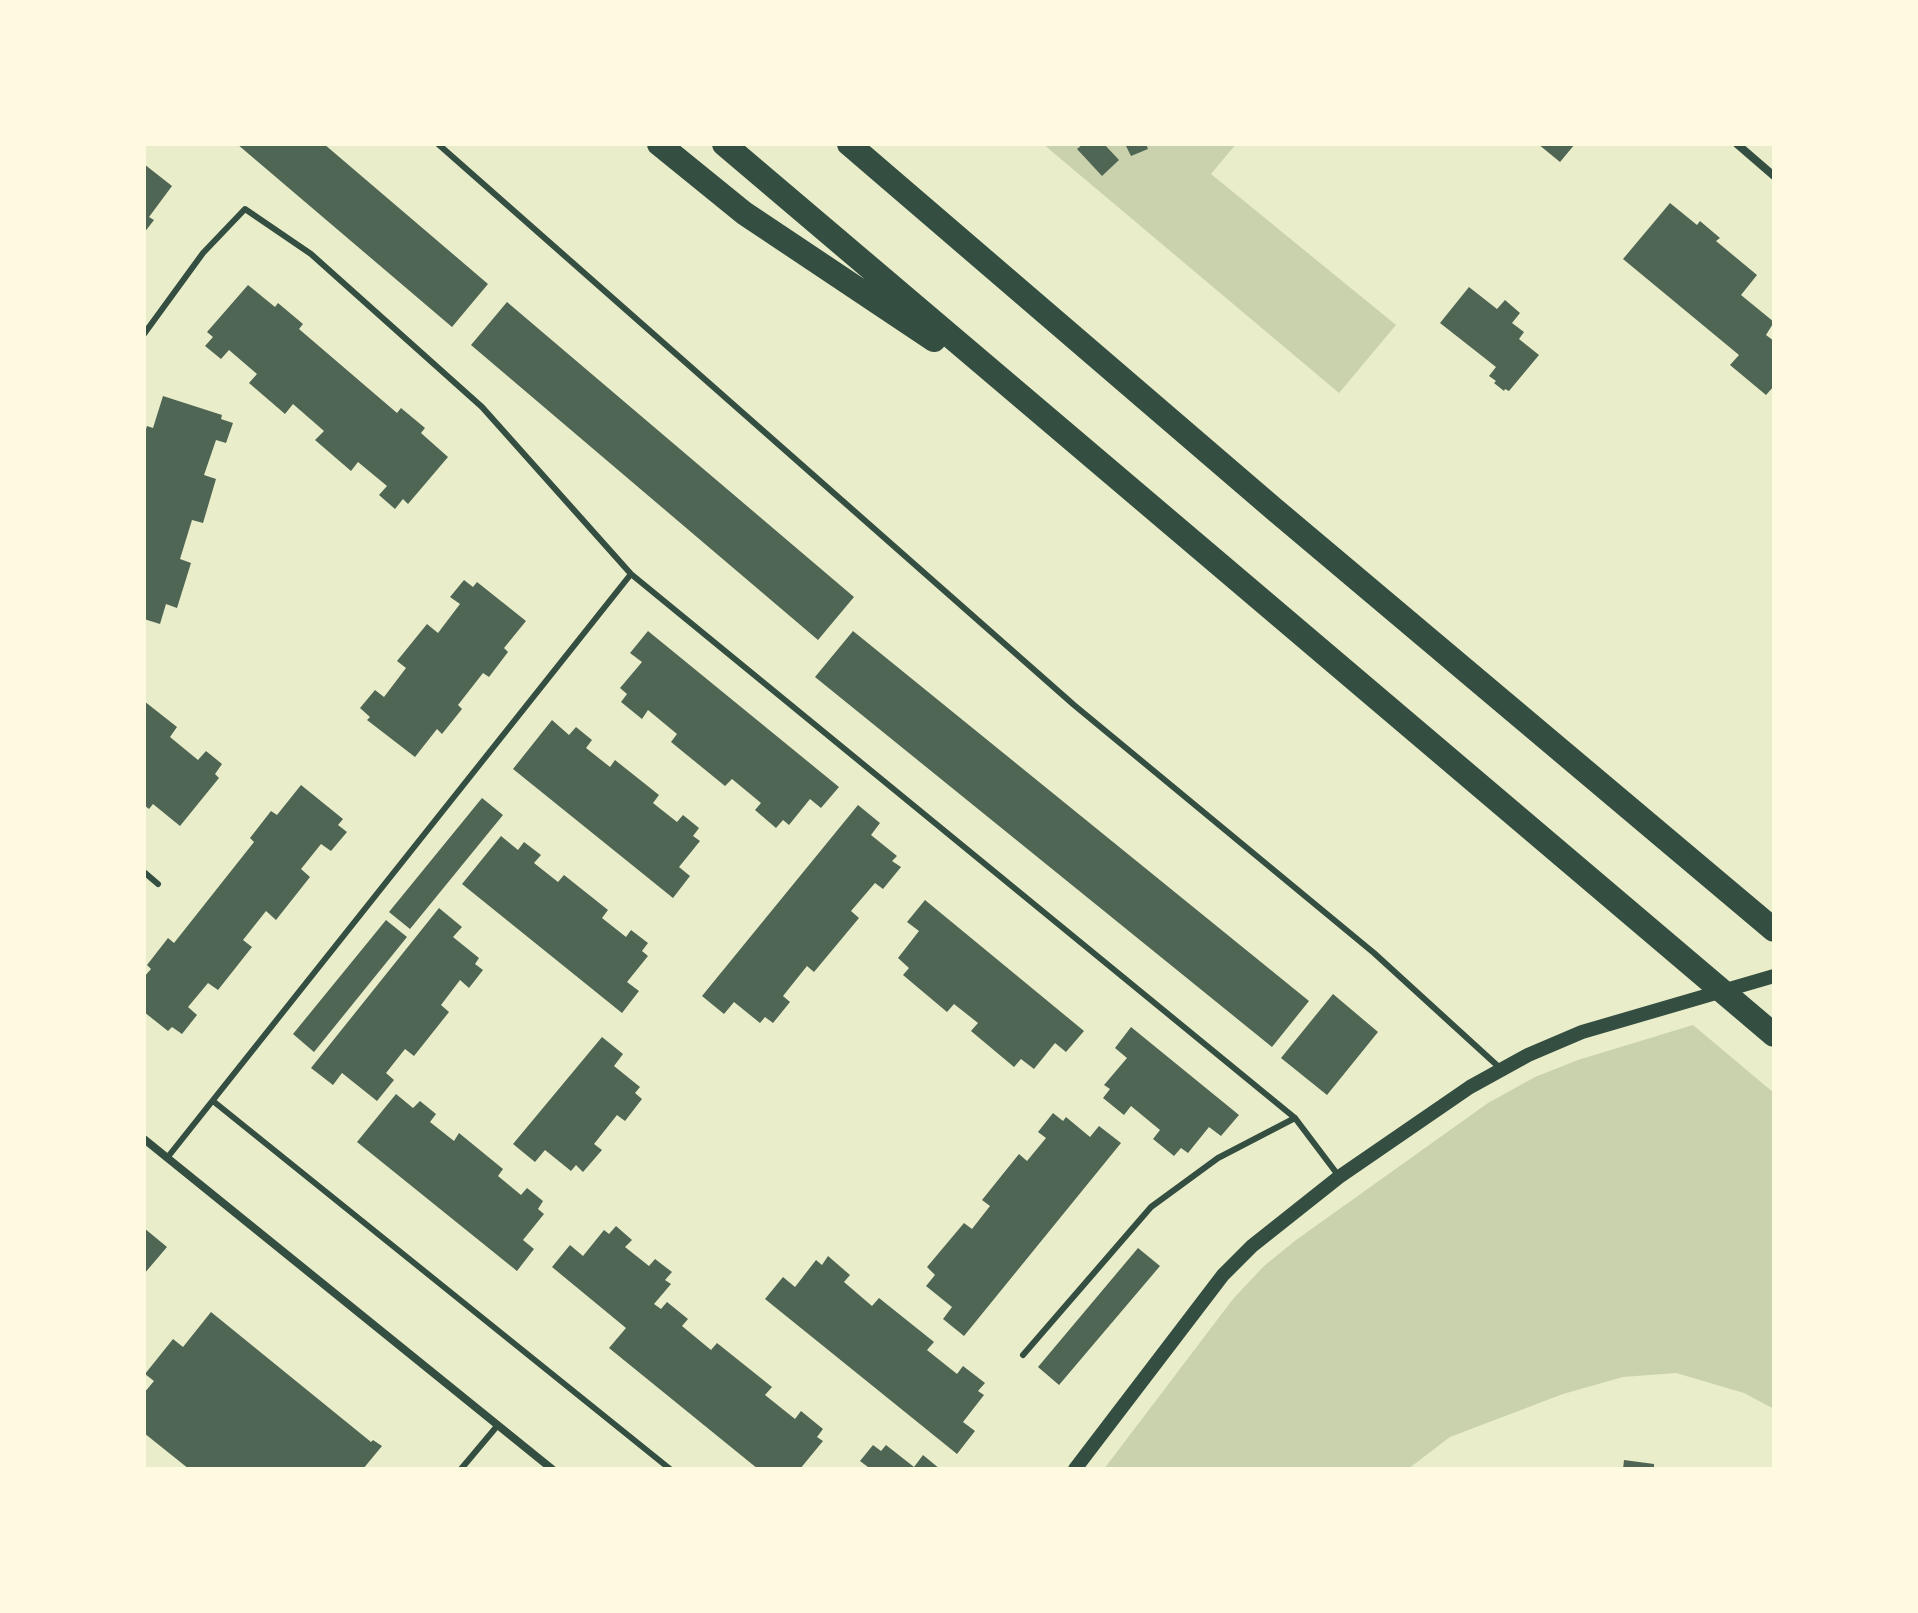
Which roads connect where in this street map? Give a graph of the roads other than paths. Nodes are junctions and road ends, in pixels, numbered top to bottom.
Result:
1 (438, 144) edge
2 (659, 144) edge
3 (724, 144) edge
4 (849, 144) edge
5 (1737, 144) edge
6 (1774, 176) edge
7 (144, 334) edge
8 (1031, 406) junction
9 (631, 574) junction
10 (144, 872) edge
11 (158, 884) dead end
12 (1774, 930) edge
13 (1774, 976) edge
14 (1774, 1035) edge
15 (1500, 1068) junction
16 (213, 1101) junction
17 (1295, 1118) junction
18 (144, 1139) edge
19 (167, 1158) junction
20 (1339, 1177) junction
21 (1023, 1355) dead end
22 (498, 1425) junction
23 (660, 1466) edge
24 (461, 1469) edge
25 (552, 1469) edge
26 (670, 1469) edge
27 (1075, 1469) edge

1 - 15 lane
2 - 8 highway
3 - 8 highway
4 - 12 highway
5 - 6 street
7 - 9 lane
8 - 14 highway
9 - 16 lane
9 - 17 lane
10 - 11 lane
13 - 15 street
15 - 20 street
16 - 19 lane
16 - 23 lane
17 - 20 lane
17 - 21 lane
18 - 19 street
19 - 22 street
20 - 27 street
22 - 24 lane
22 - 25 street
23 - 26 lane

